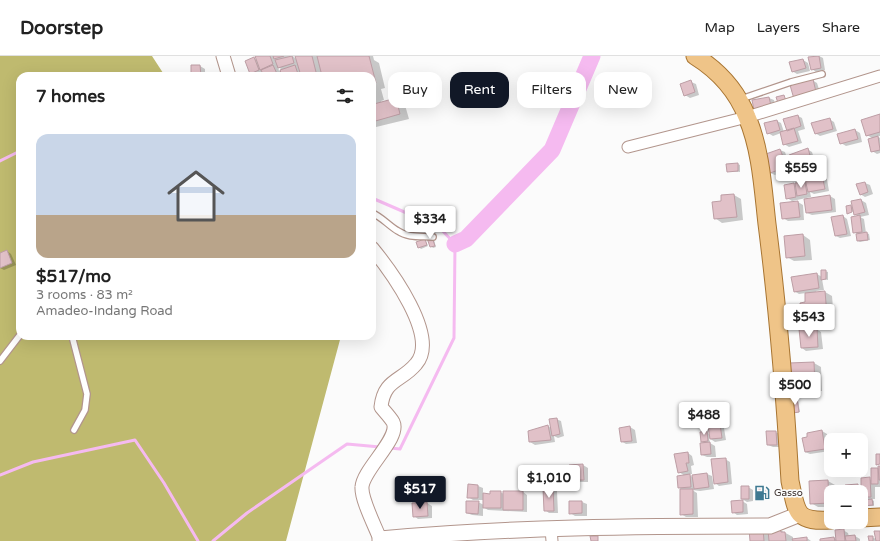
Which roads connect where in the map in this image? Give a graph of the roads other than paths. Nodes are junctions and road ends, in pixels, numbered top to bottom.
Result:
1 (224, 56) edge
2 (695, 56) edge
3 (228, 72) edge
4 (822, 74) dead end
5 (880, 76) edge
6 (739, 100) junction
7 (747, 117) junction
8 (628, 147) dead end
9 (376, 215) edge
10 (433, 237) dead end
11 (376, 254) edge
12 (16, 340) edge
13 (73, 340) edge
14 (0, 360) edge
15 (74, 430) dead end
16 (800, 514) junction
17 (880, 517) edge
18 (868, 518) edge
19 (824, 520) edge
20 (552, 535) edge
21 (380, 540) edge

1 - 3 street
2 - 6 main road
4 - 6 lane
5 - 7 street
6 - 7 main road
7 - 8 street
7 - 16 main road
9 - 10 lane
11 - 21 street
12 - 14 lane
13 - 15 lane
16 - 19 main road
16 - 20 main road
17 - 18 main road
20 - 21 main road

